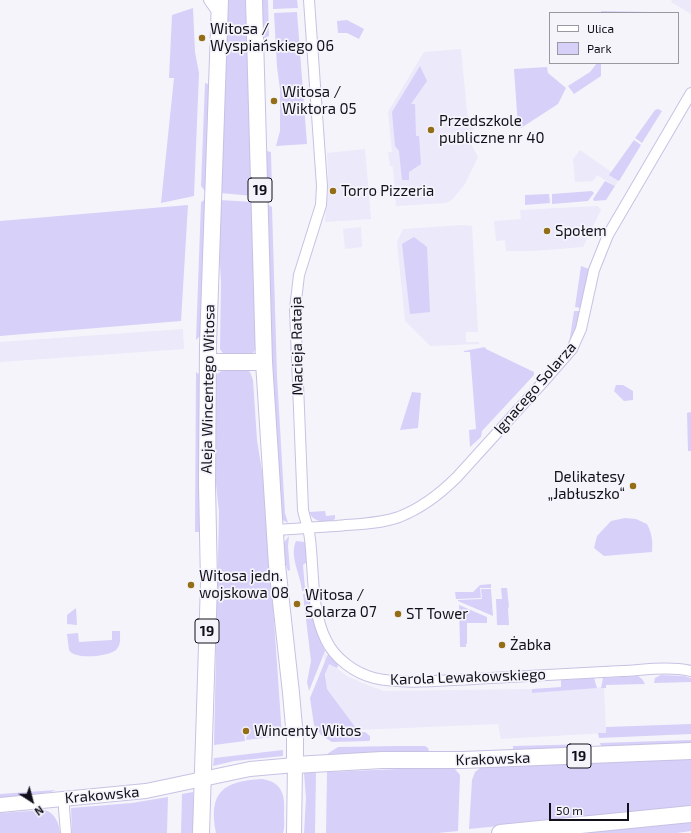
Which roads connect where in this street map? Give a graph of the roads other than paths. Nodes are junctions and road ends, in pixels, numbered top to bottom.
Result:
1 (209, 0) edge
2 (254, 0) edge
3 (309, 0) edge
4 (219, 7) edge
5 (691, 94) edge
6 (208, 362) junction
7 (264, 362) junction
8 (308, 527) junction
9 (275, 530) junction
10 (691, 671) edge
11 (691, 751) edge
12 (295, 765) junction
13 (204, 778) junction
14 (64, 798) junction
15 (0, 805) edge
16 (691, 814) edge
17 (66, 833) edge
18 (201, 833) edge
19 (294, 833) edge
20 (500, 833) edge

1 - 4 street
2 - 7 main road, 19
3 - 8 street, Macieja Rataja
4 - 6 main road, Aleja Wincentego Witosa / 19
5 - 8 street, Ignacego Solarza
6 - 7 main road
6 - 13 main road, Aleja Wincentego Witosa / 19
7 - 9 main road, 19
8 - 9 street, Ignacego Solarza
8 - 10 street, Karola Lewakowskiego
9 - 12 main road, 19
11 - 12 main road, Krakowska / 19
12 - 13 main road, Krakowska
12 - 19 main road
13 - 14 main road, Krakowska
13 - 18 main road, 19
14 - 15 main road, Krakowska
14 - 17 street
16 - 20 main road

